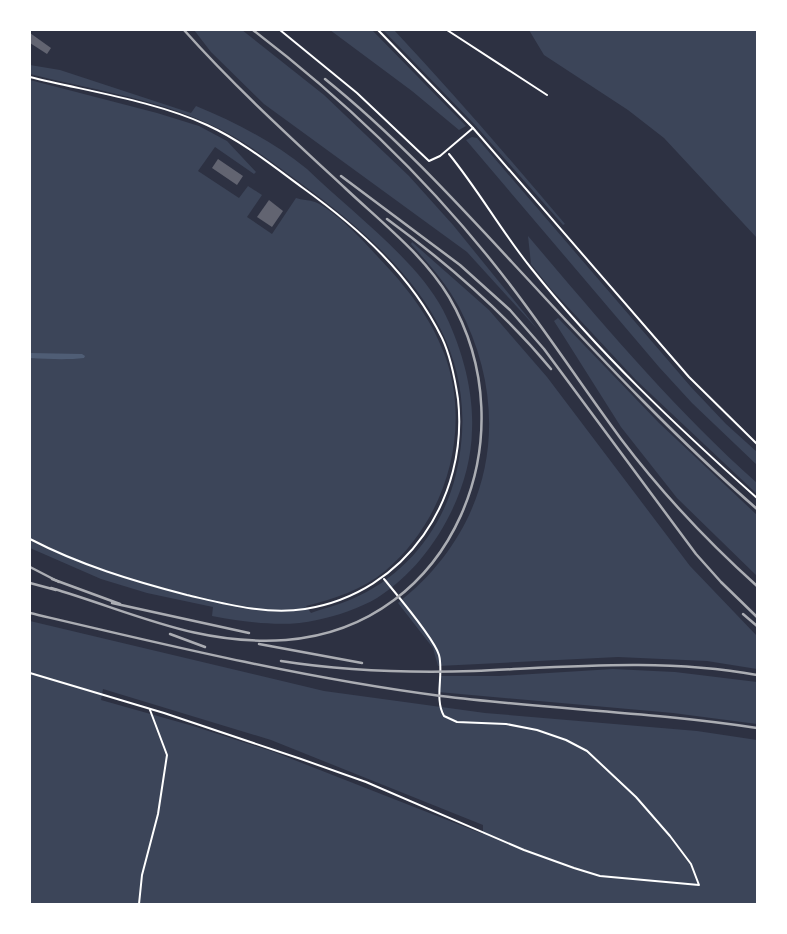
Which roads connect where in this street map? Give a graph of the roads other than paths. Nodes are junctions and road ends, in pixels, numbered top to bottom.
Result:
1 (280, 30) edge
2 (378, 30) edge
3 (447, 30) edge
4 (30, 77) edge
5 (547, 95) dead end
6 (473, 128) junction
7 (757, 444) edge
8 (30, 539) edge

1 - 6 lane
2 - 6 lane
3 - 5 lane
4 - 8 lane
6 - 7 lane

